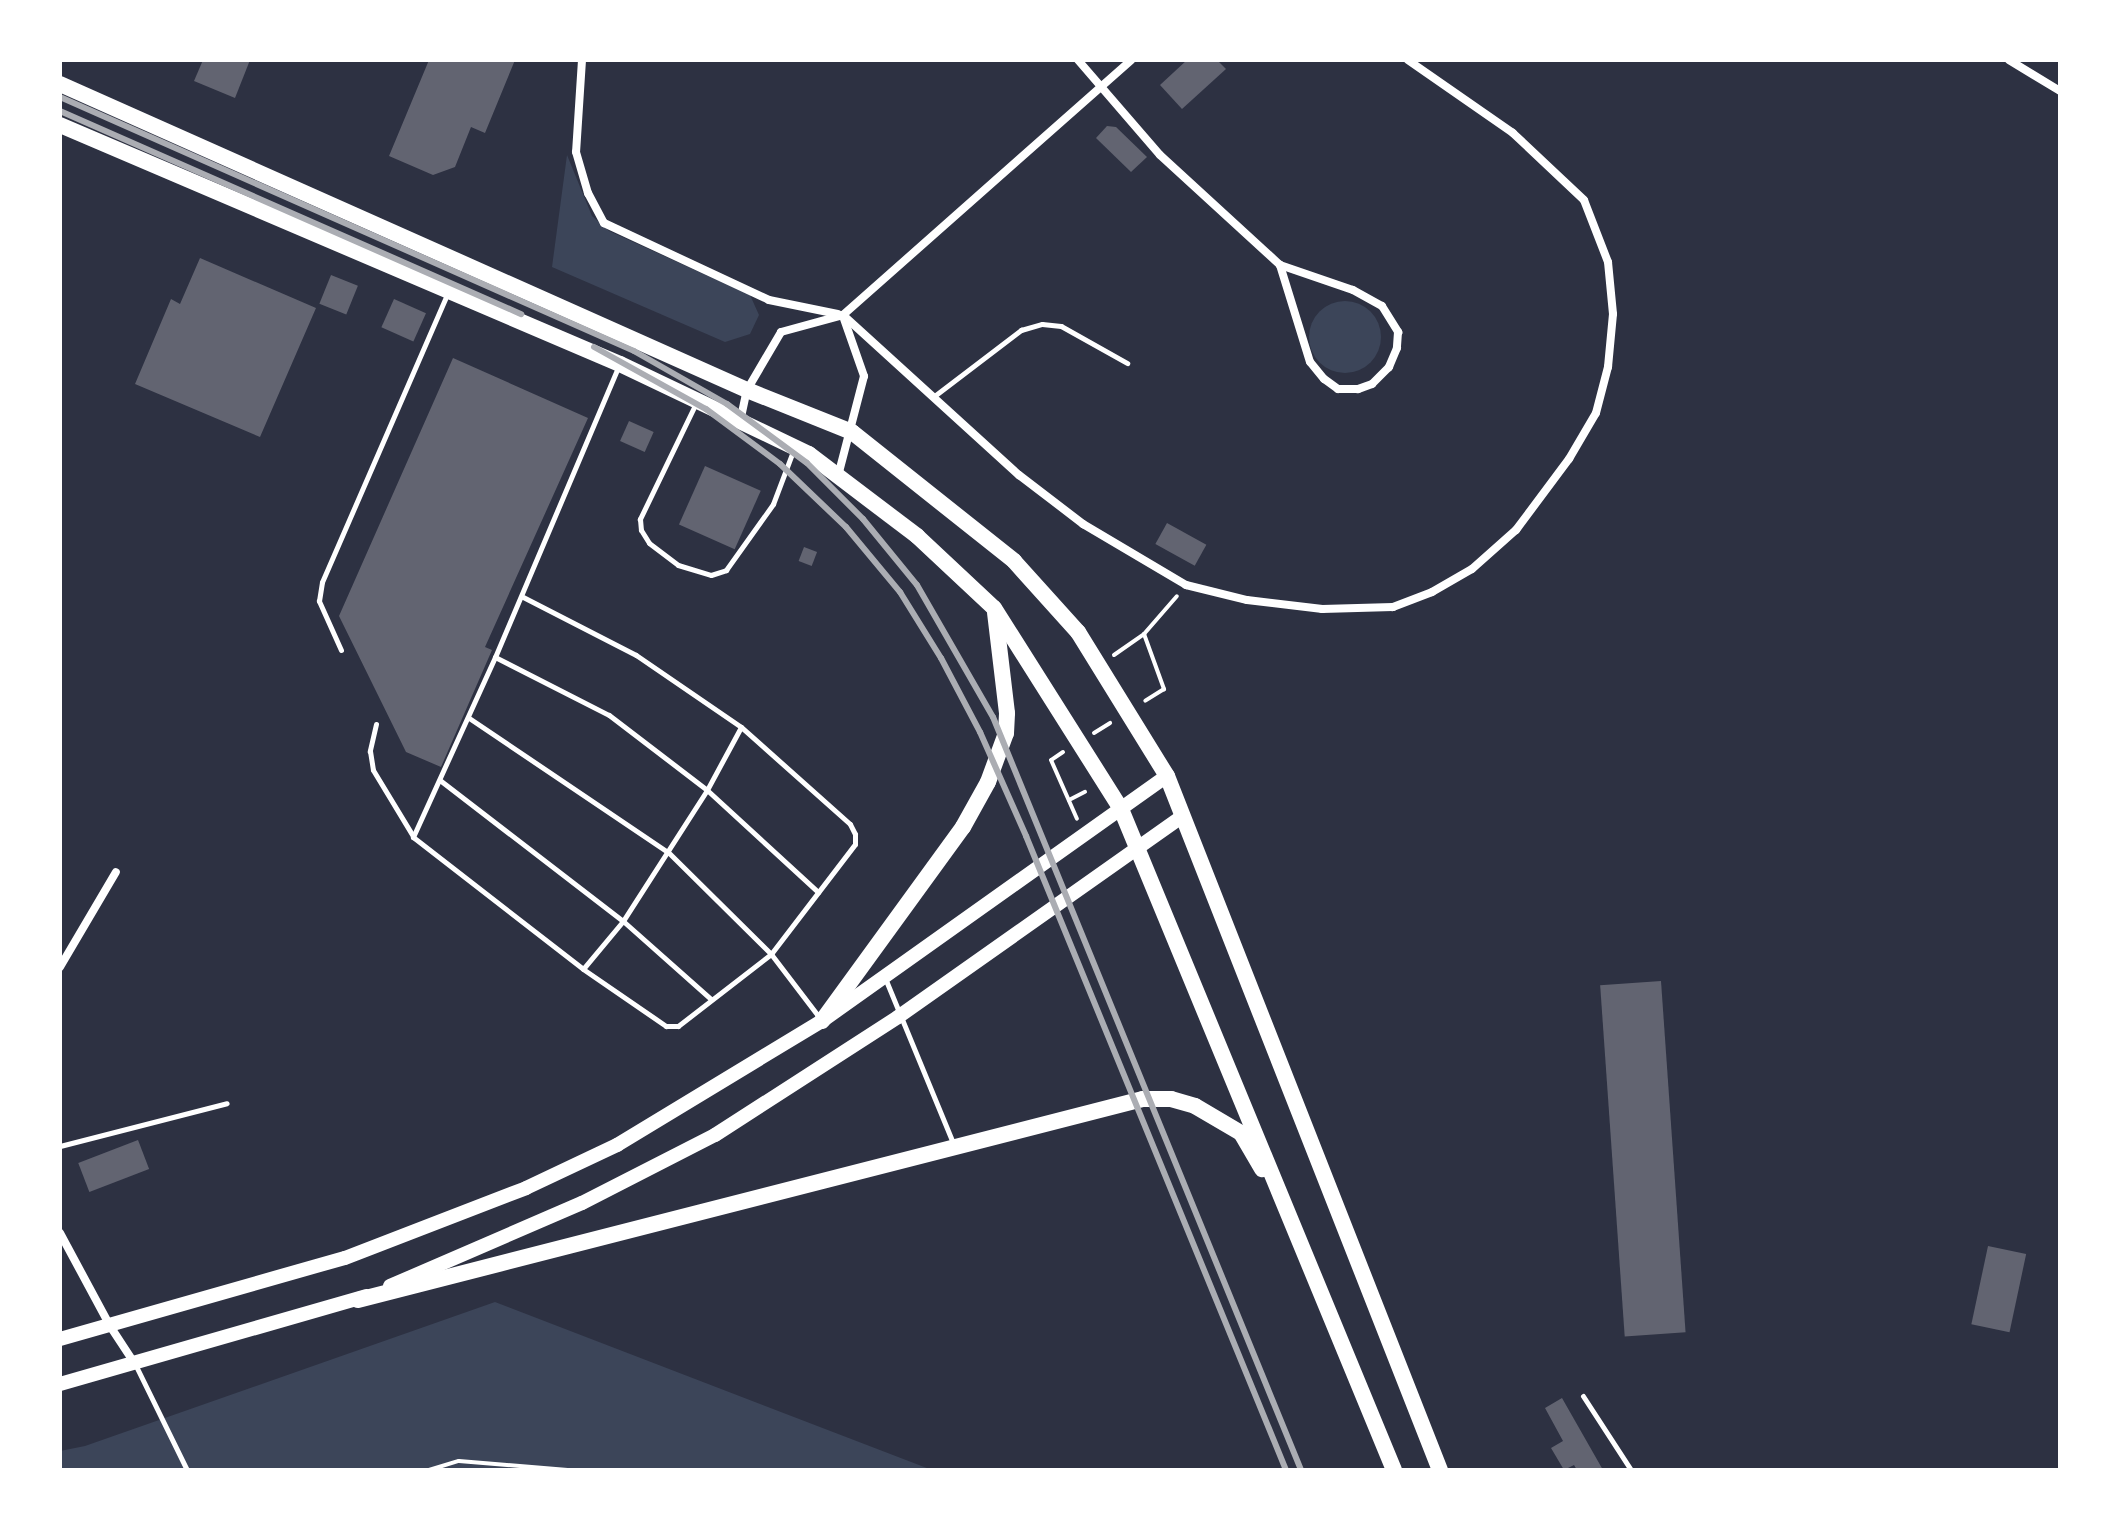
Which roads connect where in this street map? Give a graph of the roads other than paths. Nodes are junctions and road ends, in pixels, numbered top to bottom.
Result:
1 (582, 60) edge
2 (1078, 60) edge
3 (1131, 60) edge
4 (1408, 60) edge
5 (2009, 60) edge
6 (60, 84) edge
7 (1099, 87) junction
8 (2060, 91) edge
9 (60, 125) edge
10 (1280, 265) junction
11 (448, 293) junction
12 (843, 315) junction
13 (1127, 363) dead end
14 (620, 364) junction
15 (747, 390) junction
16 (933, 397) junction
17 (697, 400) junction
18 (740, 422) junction
19 (852, 432) junction
20 (795, 448) junction
21 (838, 476) junction
22 (523, 597) junction
23 (994, 608) junction
24 (341, 650) dead end
25 (495, 657) junction
26 (469, 718) junction
27 (376, 724) dead end
28 (741, 727) junction
29 (1167, 776) junction
30 (441, 781) junction
31 (707, 790) junction
32 (1121, 809) junction
33 (1183, 816) junction
34 (413, 837) junction
35 (1138, 847) junction
36 (668, 852) junction
37 (116, 872) dead end
38 (818, 892) junction
39 (623, 921) junction
40 (771, 954) junction
41 (60, 967) edge
42 (583, 969) junction
43 (884, 977) junction
44 (712, 999) junction
45 (898, 1017) junction
46 (822, 1021) junction
47 (227, 1103) dead end
48 (60, 1146) edge
49 (955, 1147) junction
50 (1290, 1215) junction
51 (60, 1233) edge
52 (358, 1300) junction
53 (110, 1326) junction
54 (60, 1339) edge
55 (135, 1364) junction
56 (60, 1384) edge
57 (1583, 1396) dead end
58 (187, 1470) edge
59 (1394, 1470) edge
60 (1440, 1470) edge
61 (1631, 1470) edge

1 - 12 street
2 - 7 street
3 - 7 street
4 - 16 street
5 - 8 street
6 - 15 main road
7 - 10 street
7 - 12 street
9 - 11 main road
10 - 10 street
11 - 14 main road
11 - 24 lane
12 - 15 street
12 - 16 street
12 - 19 street
13 - 16 lane
14 - 17 main road
14 - 22 lane
15 - 18 street
15 - 19 main road
17 - 18 main road
17 - 20 lane
18 - 20 main road
19 - 21 street
19 - 29 main road
20 - 21 main road
21 - 23 main road
22 - 25 lane
22 - 28 lane
23 - 32 main road
23 - 46 main road
25 - 26 lane
25 - 31 lane
26 - 30 lane
26 - 36 lane
27 - 34 lane
28 - 31 lane
28 - 38 lane
29 - 32 street
29 - 33 main road
30 - 34 lane
30 - 39 lane
31 - 36 lane
31 - 38 lane
32 - 35 main road
32 - 43 street
33 - 35 street
33 - 60 main road
34 - 42 lane
35 - 45 street
35 - 50 main road
36 - 39 lane
36 - 40 lane
37 - 41 street
38 - 40 lane
39 - 42 lane
39 - 44 lane
40 - 44 lane
40 - 46 lane
42 - 44 lane
43 - 45 lane
43 - 46 street
45 - 49 lane
45 - 52 street
46 - 53 street
47 - 48 lane
49 - 50 main road
49 - 52 main road
50 - 59 main road
51 - 53 street
52 - 55 street
53 - 54 street
53 - 55 street
55 - 56 street
55 - 58 lane
57 - 61 lane

